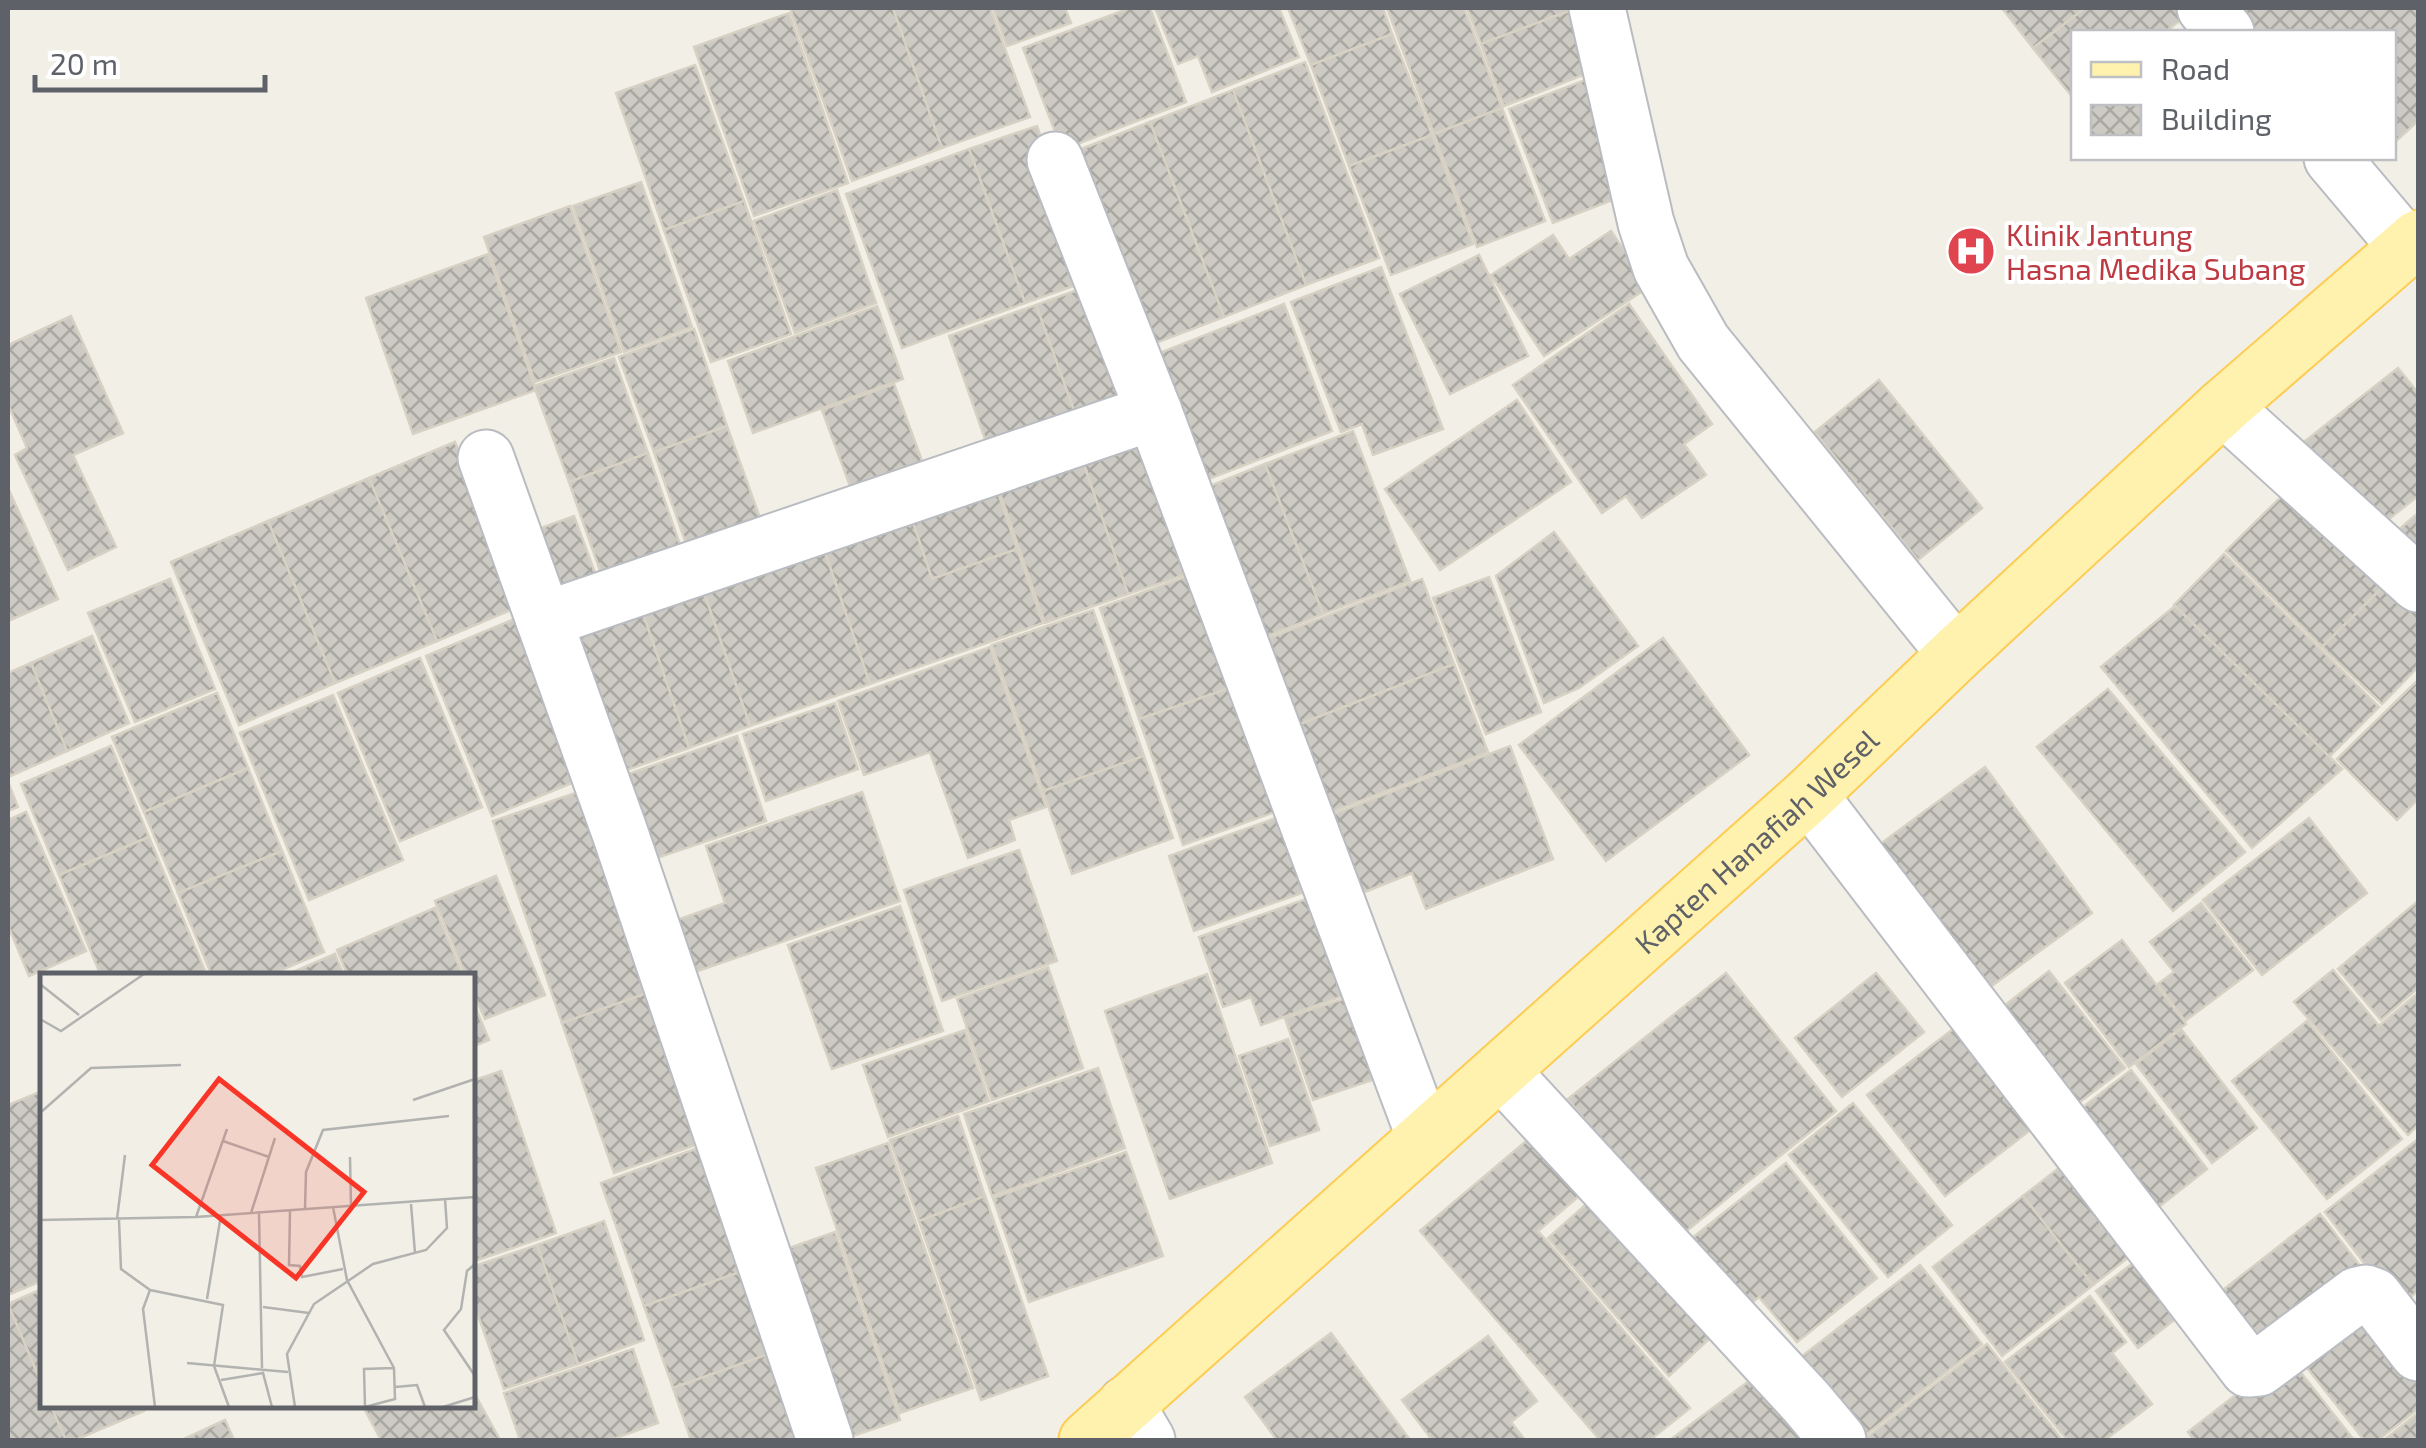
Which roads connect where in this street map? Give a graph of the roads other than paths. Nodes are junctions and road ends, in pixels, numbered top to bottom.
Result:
1 (1596, 8) edge
2 (2205, 8) edge
3 (2224, 30) edge
4 (1055, 160) dead end
5 (2334, 160) edge
6 (2413, 242) edge
7 (2223, 406) junction
8 (1154, 412) junction
9 (486, 458) dead end
10 (2418, 584) edge
11 (544, 620) junction
12 (1956, 654) junction
13 (1810, 794) junction
14 (1501, 1071) junction
15 (1426, 1138) junction
16 (2418, 1353) edge
17 (1137, 1422) edge
18 (825, 1440) edge
19 (1087, 1440) edge
20 (1838, 1440) edge

1 - 12 street
2 - 3 street
4 - 8 street
5 - 6 street
6 - 7 main road, Kapten Hanafiah Wesel
7 - 10 street
7 - 12 main road, Kapten Hanafiah Wesel
8 - 11 street
8 - 15 street
9 - 11 street
11 - 18 street
12 - 13 main road, Kapten Hanafiah Wesel
13 - 14 main road, Kapten Hanafiah Wesel
13 - 16 street
14 - 15 main road, Kapten Hanafiah Wesel
14 - 20 street
15 - 17 main road, Kapten Hanafiah Wesel
17 - 19 main road, Kapten Hanafiah Wesel

